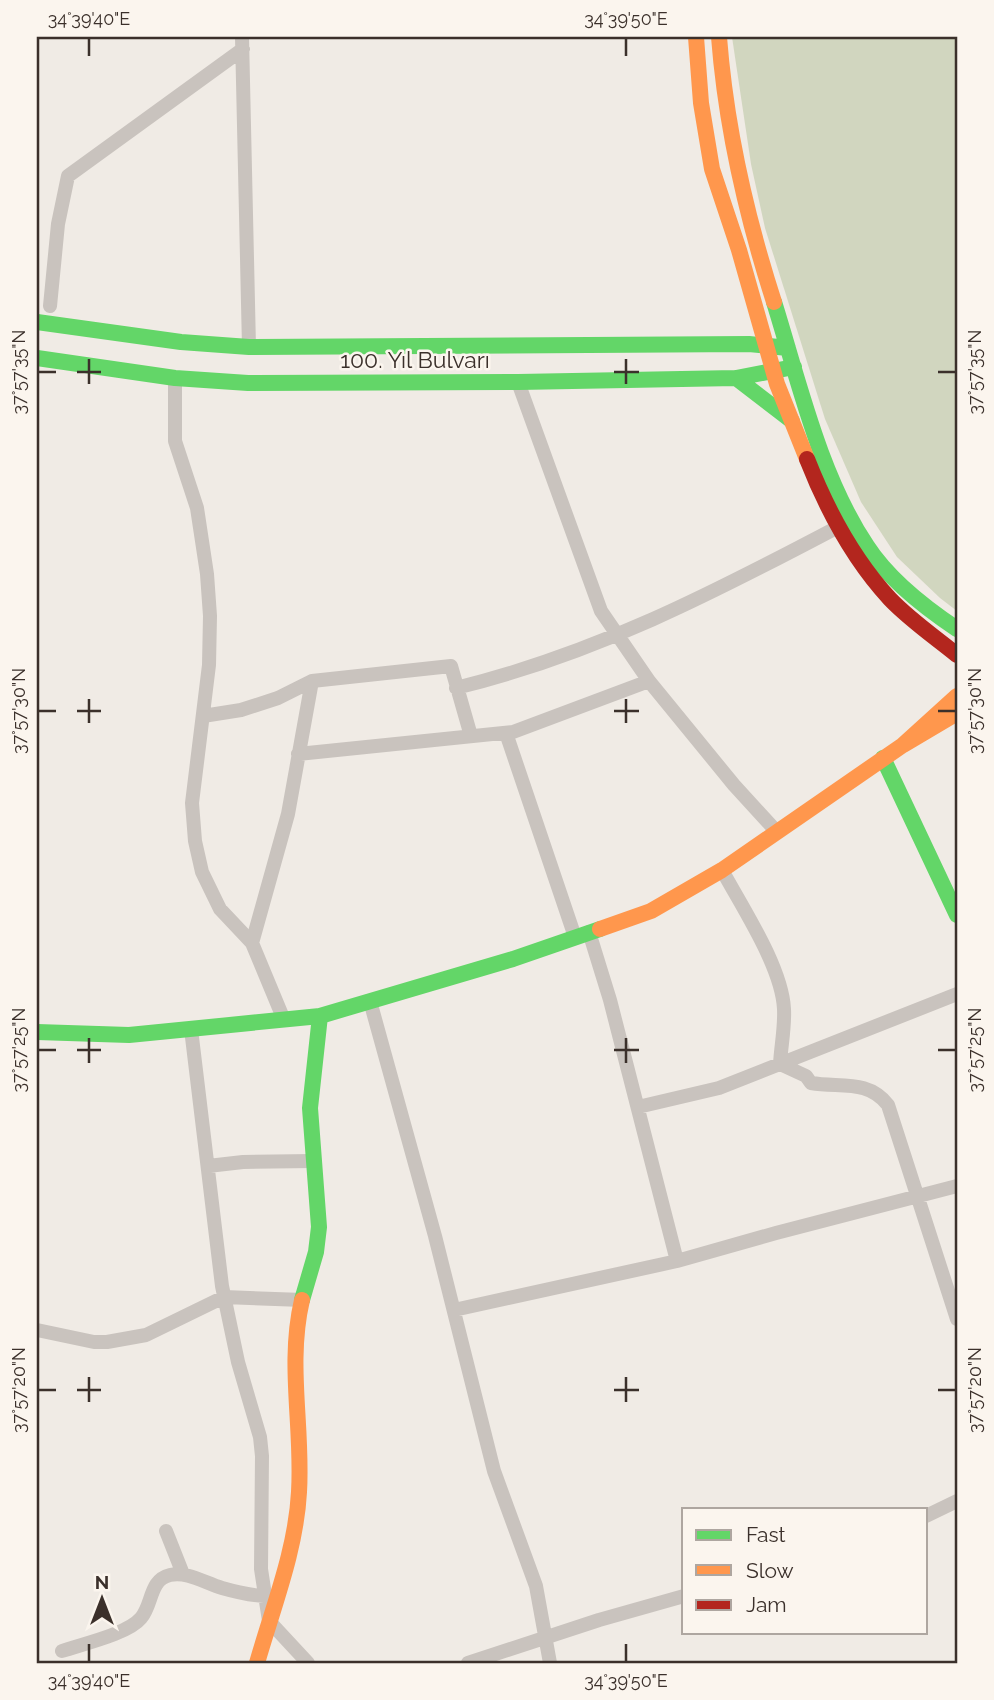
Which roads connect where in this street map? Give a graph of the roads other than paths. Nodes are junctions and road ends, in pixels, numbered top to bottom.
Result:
1 (696, 37) edge
2 (719, 37) edge
3 (242, 43) edge
4 (50, 306) dead end
5 (37, 322) edge
6 (767, 346) junction
7 (249, 347) junction
8 (788, 348) junction
9 (37, 358) edge
10 (794, 367) junction
11 (774, 371) junction
12 (175, 378) junction
13 (736, 378) junction
14 (519, 382) junction
15 (792, 421) junction
16 (838, 527) junction
17 (957, 629) edge
18 (617, 636) junction
19 (957, 655) edge
20 (312, 681) junction
21 (649, 681) junction
22 (456, 688) junction
23 (957, 696) edge
24 (957, 713) edge
25 (203, 716) junction
26 (506, 733) junction
27 (471, 736) junction
28 (903, 745) junction
29 (298, 754) junction
30 (883, 758) junction
31 (777, 832) junction
32 (722, 870) junction
33 (957, 915) edge
34 (582, 935) junction
35 (252, 943) junction
36 (957, 993) edge
37 (370, 1001) junction
38 (320, 1016) junction
39 (284, 1020) junction
40 (191, 1029) junction
41 (37, 1032) edge
42 (780, 1064) junction
43 (638, 1107) junction
44 (313, 1161) junction
45 (208, 1166) junction
46 (957, 1186) edge
47 (916, 1197) junction
48 (677, 1261) junction
49 (224, 1297) junction
50 (303, 1300) junction
51 (454, 1310) junction
52 (957, 1319) edge
53 (37, 1330) edge
54 (957, 1502) edge
55 (928, 1515) edge
56 (166, 1531) dead end
57 (183, 1574) junction
58 (264, 1596) junction
59 (682, 1597) edge
60 (269, 1621) junction
61 (544, 1638) junction
62 (62, 1651) dead end
63 (260, 1660) edge
64 (308, 1663) edge
65 (468, 1663) edge
66 (550, 1663) edge

1 - 6 street
2 - 8 street
3 - 4 street
3 - 7 street
5 - 7 street, 100. Yıl Bulvarı
6 - 7 street, 100. Yıl Bulvarı
6 - 8 street, 100. Yıl Bulvarı
6 - 11 street
8 - 10 street
9 - 12 street, 100. Yıl Bulvarı
10 - 11 street, 100. Yıl Bulvarı
10 - 17 street
11 - 13 street, 100. Yıl Bulvarı
11 - 15 street
12 - 14 street, 100. Yıl Bulvarı
12 - 25 street
13 - 14 street, 100. Yıl Bulvarı
13 - 15 street
14 - 18 street
15 - 16 street
16 - 18 street
16 - 19 street
18 - 21 street
18 - 22 street
20 - 22 street
20 - 25 street
20 - 29 street
21 - 26 street
21 - 31 street
22 - 27 street
23 - 28 street
24 - 28 street
25 - 35 street
26 - 27 street
26 - 34 street
27 - 29 street
28 - 30 street
29 - 35 street
30 - 31 street
30 - 33 street
31 - 32 street
32 - 34 street
32 - 42 street
34 - 37 street
34 - 43 street
35 - 39 street
36 - 42 street
37 - 38 street
37 - 51 street
38 - 39 street
38 - 44 street
39 - 40 street
40 - 41 street
40 - 45 street
42 - 43 street
42 - 47 street
43 - 48 street
44 - 45 street
44 - 50 street
45 - 49 street
46 - 47 street
47 - 48 street
47 - 52 street
48 - 51 street
49 - 50 street
49 - 53 street
49 - 58 street
50 - 60 street
51 - 61 street
54 - 55 street
56 - 57 street
57 - 58 street
57 - 62 street
58 - 60 street
59 - 61 street
60 - 63 street
60 - 64 street
61 - 65 street
61 - 66 street

